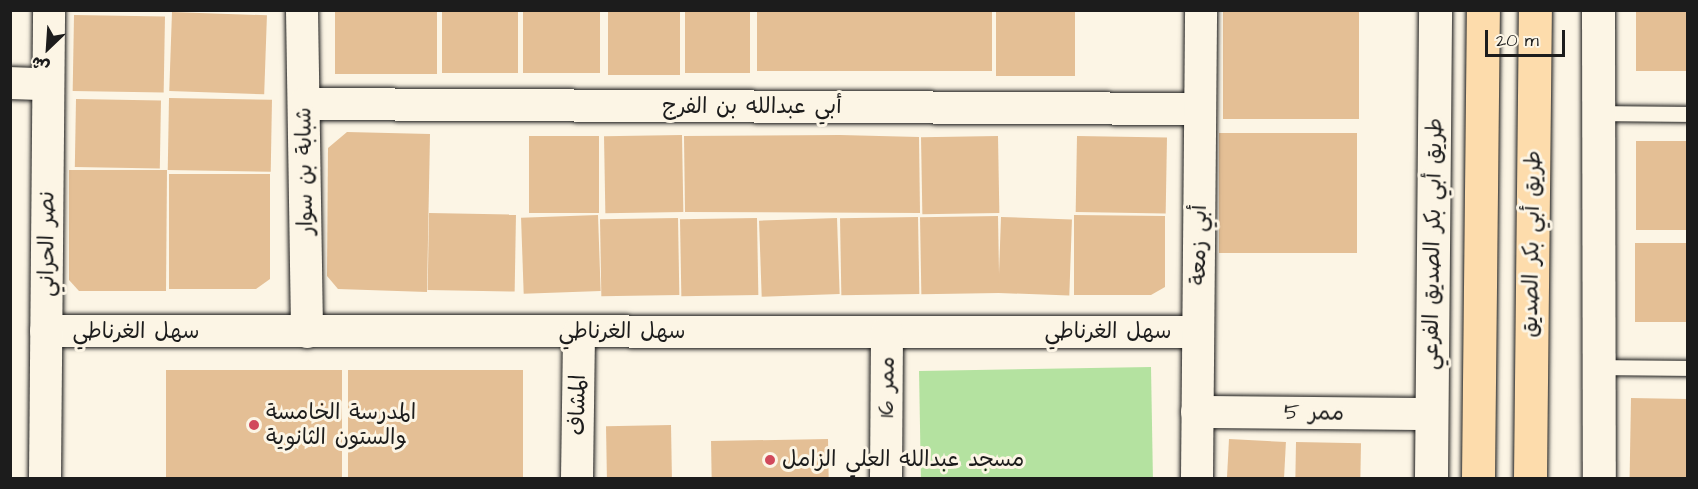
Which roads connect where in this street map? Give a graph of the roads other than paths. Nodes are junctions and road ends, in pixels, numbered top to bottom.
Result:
1 (49, 10) edge
2 (302, 10) edge
3 (1201, 10) edge
4 (1435, 10) edge
5 (1467, 10) edge
6 (1483, 10) edge
7 (1535, 10) edge
8 (1598, 10) edge
9 (10, 83) edge
10 (48, 84) junction
11 (304, 104) junction
12 (1200, 110) junction
13 (1597, 113) junction
14 (1688, 114) edge
15 (46, 332) junction
16 (307, 332) junction
17 (579, 332) junction
18 (887, 333) junction
19 (1198, 333) junction
20 (1479, 351) junction
21 (1598, 367) junction
22 (1688, 368) edge
23 (1197, 412) junction
24 (1431, 414) junction
25 (45, 478) edge
26 (578, 478) edge
27 (886, 478) edge
28 (1197, 478) edge
29 (1431, 478) edge
30 (1478, 478) edge
31 (1530, 478) edge
32 (1599, 478) edge

1 - 10 street, نصر الحراني
2 - 11 street, شبابة بن سوار
3 - 12 street, أبي زمعة
4 - 24 street, طريق أبي بكر الصديق الفرعي
5 - 20 main road
6 - 20 main road
7 - 31 main road, طريق أبي بكر الصديق
8 - 13 street
9 - 10 street
10 - 15 street, نصر الحراني
11 - 12 street, أبي عبدالله بن الفرج
11 - 16 street, شبابة بن سوار
12 - 19 street, أبي زمعة
13 - 14 lane
13 - 21 street
15 - 16 street, سهل الغرناطي
15 - 25 street, نصر الحراني
16 - 17 street, سهل الغرناطي
17 - 18 street, سهل الغرناطي
17 - 26 street, المشاف
18 - 19 street, سهل الغرناطي
18 - 27 street, ممر 16
19 - 23 street, أبي زمعة
20 - 30 main road
21 - 22 lane
21 - 32 street
23 - 24 street, ممر 5
23 - 28 street, أبي زمعة
24 - 29 street, طريق أبي بكر الصديق الفرعي

